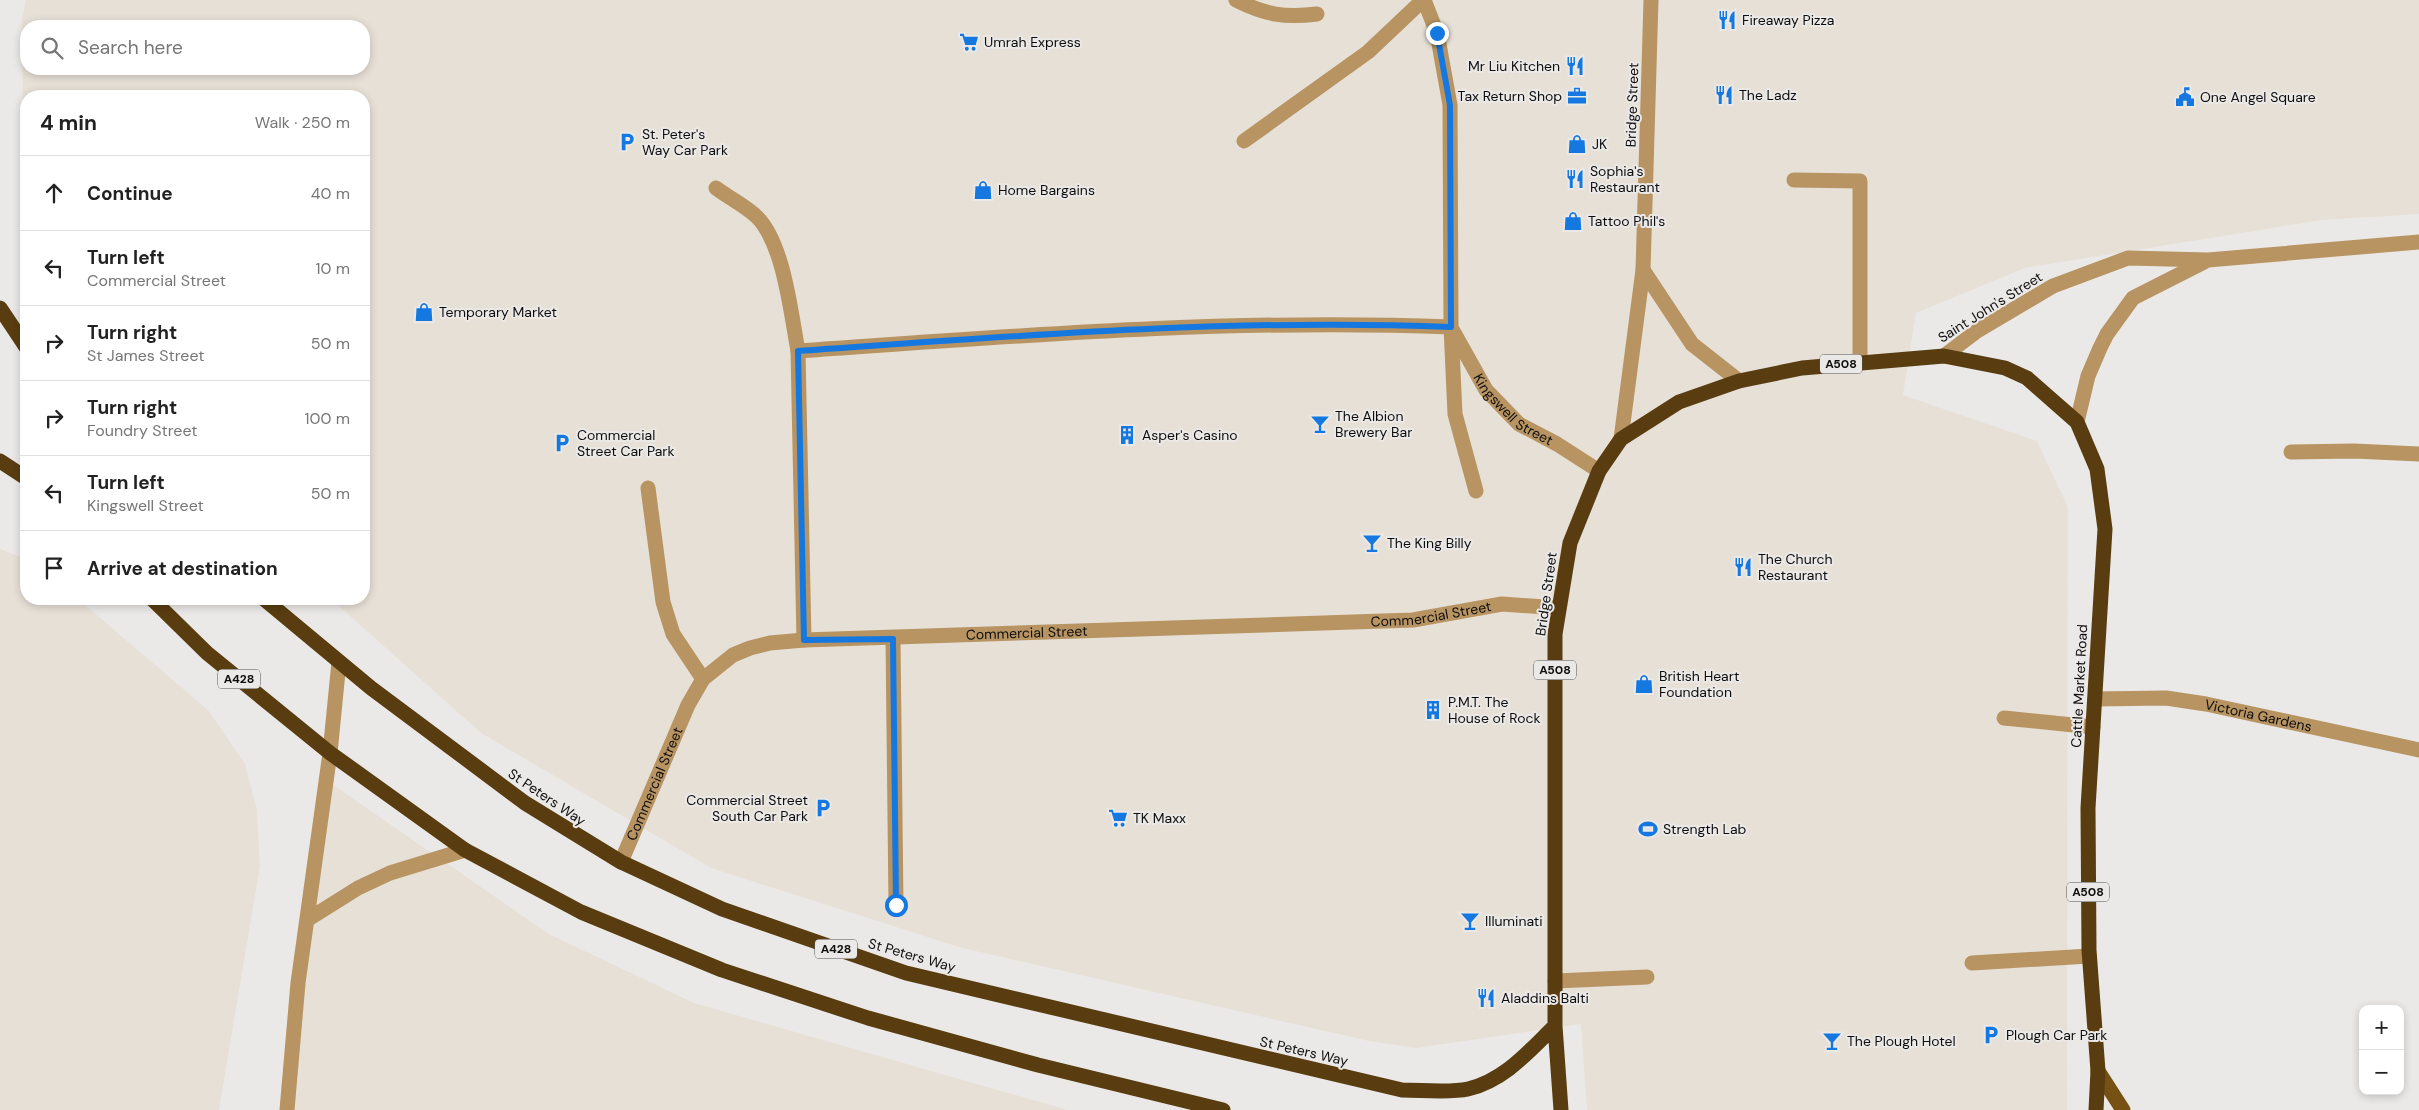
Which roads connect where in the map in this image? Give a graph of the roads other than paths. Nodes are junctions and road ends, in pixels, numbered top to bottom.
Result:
1 (1236, 0) edge
2 (1423, 0) edge
3 (1652, 0) edge
4 (1317, 14) dead end
5 (1244, 141) dead end
6 (1794, 180) dead end
7 (716, 188) dead end
8 (2419, 242) edge
9 (2208, 260) junction
10 (1643, 270) junction
11 (0, 308) edge
12 (1451, 327) junction
13 (20, 338) edge
14 (798, 351) junction
15 (1944, 356) junction
16 (1860, 362) junction
17 (1738, 380) junction
18 (2077, 422) junction
19 (1621, 440) junction
20 (2291, 452) dead end
21 (2419, 454) edge
22 (0, 461) edge
23 (1599, 471) junction
24 (20, 474) edge
25 (648, 488) dead end
26 (1476, 491) dead end
27 (158, 605) edge
28 (271, 605) edge
29 (1559, 608) junction
30 (893, 639) junction
31 (804, 640) junction
32 (339, 662) junction
33 (703, 679) junction
34 (2095, 699) junction
35 (2004, 718) dead end
36 (2093, 727) junction
37 (2419, 750) edge
38 (330, 753) junction
39 (466, 850) junction
40 (621, 862) junction
41 (896, 905) dead end
42 (306, 920) junction
43 (2089, 956) junction
44 (1972, 963) dead end
45 (1647, 978) dead end
46 (1555, 981) junction
47 (1555, 1026) junction
48 (2098, 1071) junction
49 (1198, 1103) junction
50 (287, 1110) edge
51 (1212, 1110) edge
52 (1223, 1110) edge
53 (1561, 1110) edge
54 (2096, 1110) edge
55 (2123, 1110) edge

1 - 4 street
2 - 5 street
2 - 12 street, Kingswell Street
3 - 10 street, Bridge Street
6 - 16 street
7 - 14 street
8 - 9 street, Saint John's Street
9 - 15 street, Saint John's Street
9 - 18 street, Saint John's Street
10 - 17 street
10 - 19 street, Bridge Street
11 - 13 highway
12 - 14 street
12 - 23 street, Kingswell Street
12 - 26 street, Kingswell Street
14 - 31 street
15 - 16 highway, Saint John's Street / A508
15 - 18 highway, Cattle Market Road / A508
16 - 17 highway, Saint John's Street / A508
17 - 19 highway, Saint John's Street / A508
18 - 34 highway, Cattle Market Road / A508
19 - 23 highway, Bridge Street / A508
20 - 21 street
22 - 24 highway
23 - 29 highway, Bridge Street / A508
25 - 33 street
27 - 38 highway, A428
28 - 32 highway, St Peters Way / A428
29 - 30 street, Commercial Street
29 - 46 highway, Bridge Street / A508
30 - 31 street, Commercial Street
30 - 41 street
31 - 33 street, Commercial Street
32 - 38 street
32 - 40 highway, St Peters Way / A428
33 - 40 street, Commercial Street
34 - 36 highway, Cattle Market Road / A508
34 - 37 street, Victoria Gardens
35 - 36 street
36 - 43 highway, Cattle Market Road / A508
38 - 39 highway, A428
38 - 42 street
39 - 42 street
39 - 49 highway, A428
40 - 47 highway, St Peters Way / A428
42 - 50 street
43 - 44 street
43 - 48 highway, Cattle Market Road / A508
45 - 46 street
46 - 47 highway, Bridge Street / A508
47 - 53 highway, Bridge Street / A508
48 - 54 highway, Cattle Market Road / A508
48 - 55 main road
49 - 51 highway
49 - 52 highway, A428

